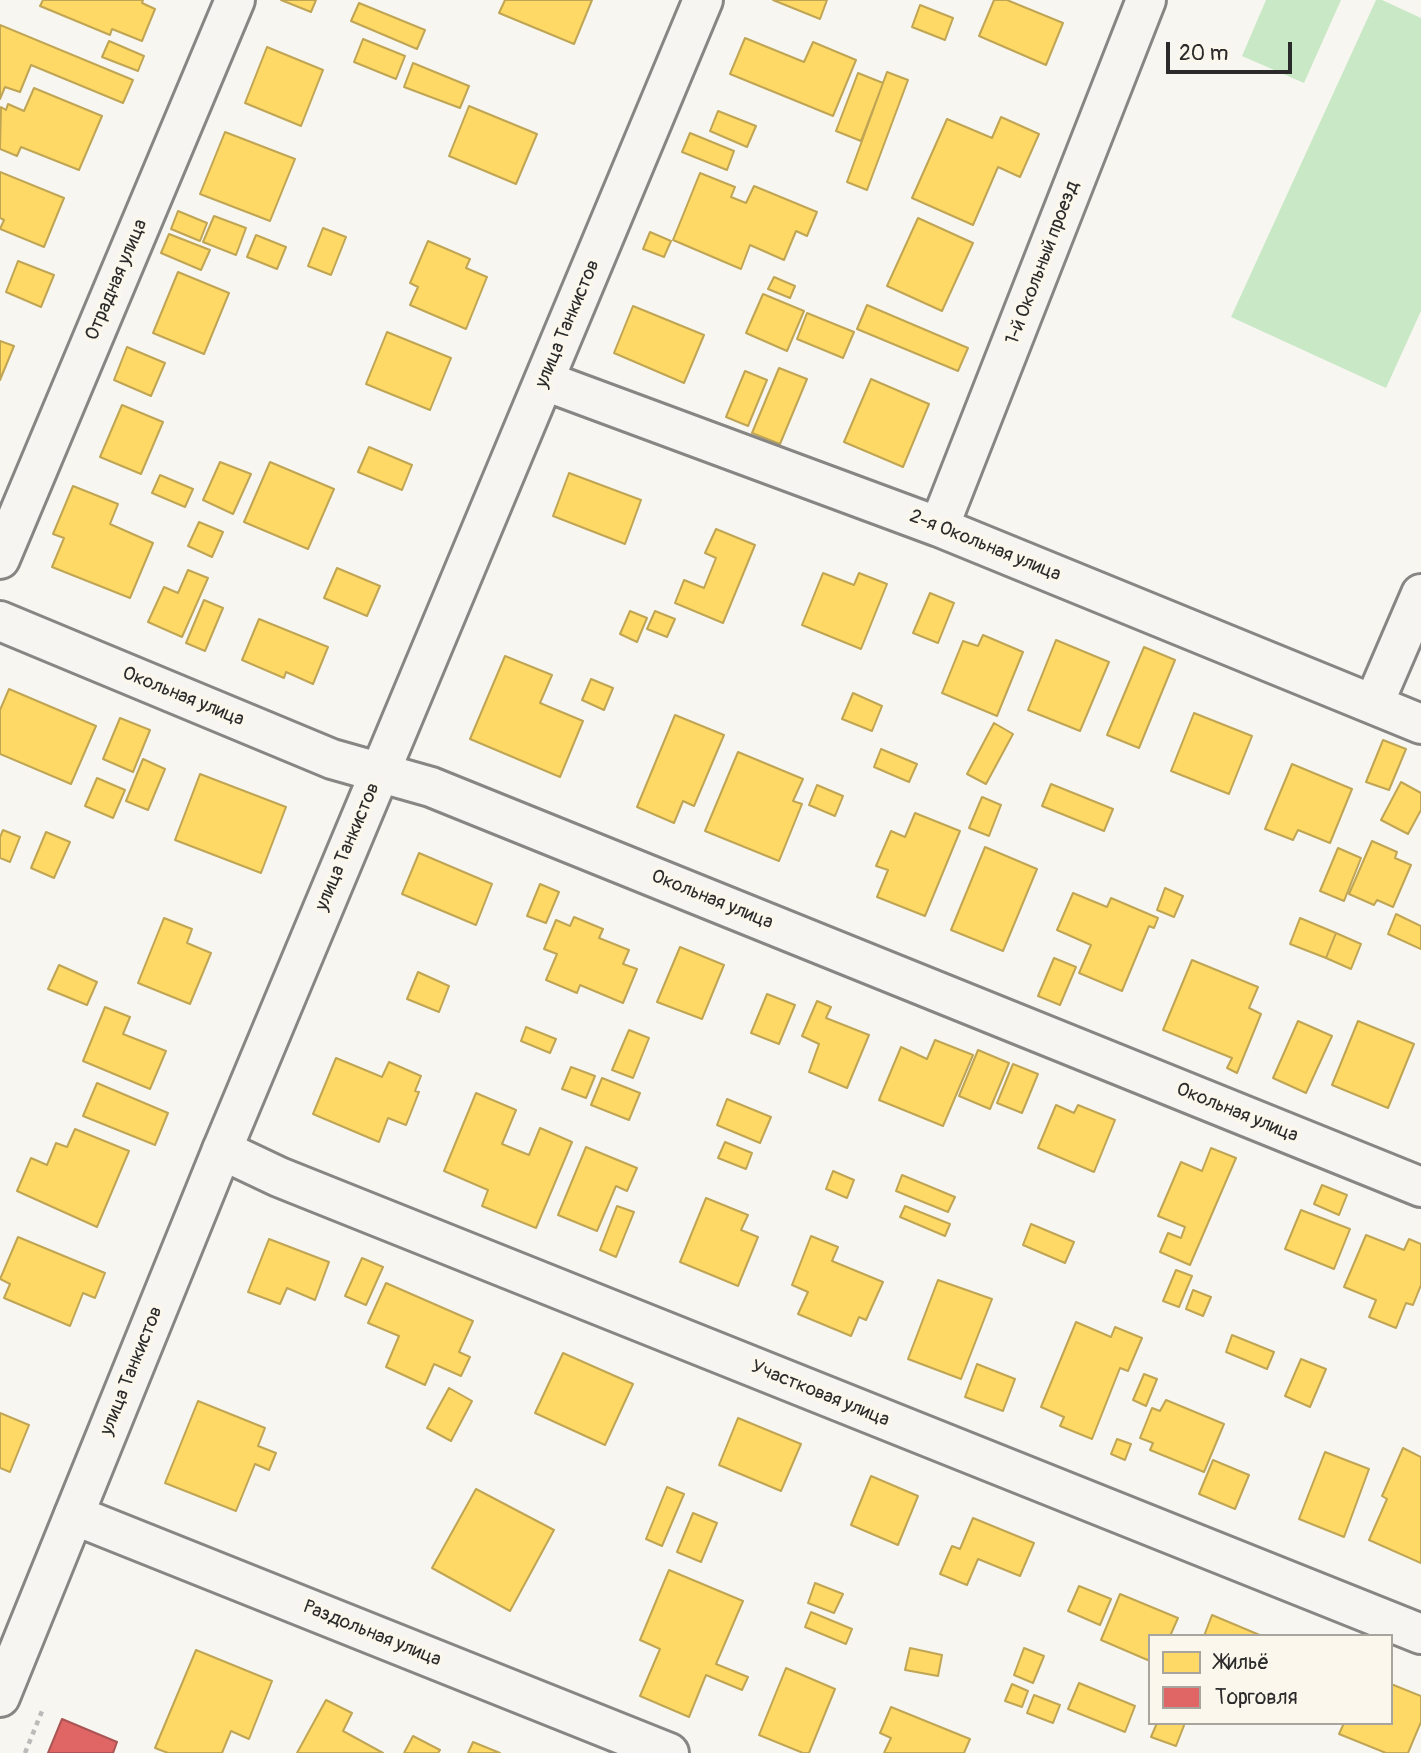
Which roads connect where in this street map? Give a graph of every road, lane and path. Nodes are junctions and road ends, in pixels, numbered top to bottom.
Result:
1 (234, 0) edge
2 (703, 0) edge
3 (1146, 0) edge
4 (545, 381) junction
5 (939, 527) junction
6 (0, 559) edge
7 (1421, 594) edge
8 (0, 621) edge
9 (1374, 703) junction
10 (1421, 724) edge
11 (379, 772) junction
12 (222, 1150) junction
13 (1421, 1187) edge
14 (74, 1515) junction
15 (1421, 1634) edge
16 (0, 1697) edge
17 (669, 1753) edge

1 - 6 street, Отрадная улица
2 - 4 street, улица Танкистов
3 - 5 street, 1-й Окольный проезд
4 - 5 street, 2-я Окольная улица
4 - 11 street, улица Танкистов
5 - 9 street, 2-я Окольная улица
7 - 9 street
8 - 11 street, Окольная улица
9 - 10 street, 2-я Окольная улица
11 - 12 street, улица Танкистов
11 - 13 street, Окольная улица
12 - 14 street, улица Танкистов
12 - 15 street, Участковая улица
14 - 16 street, улица Танкистов
14 - 17 street, Раздольная улица

